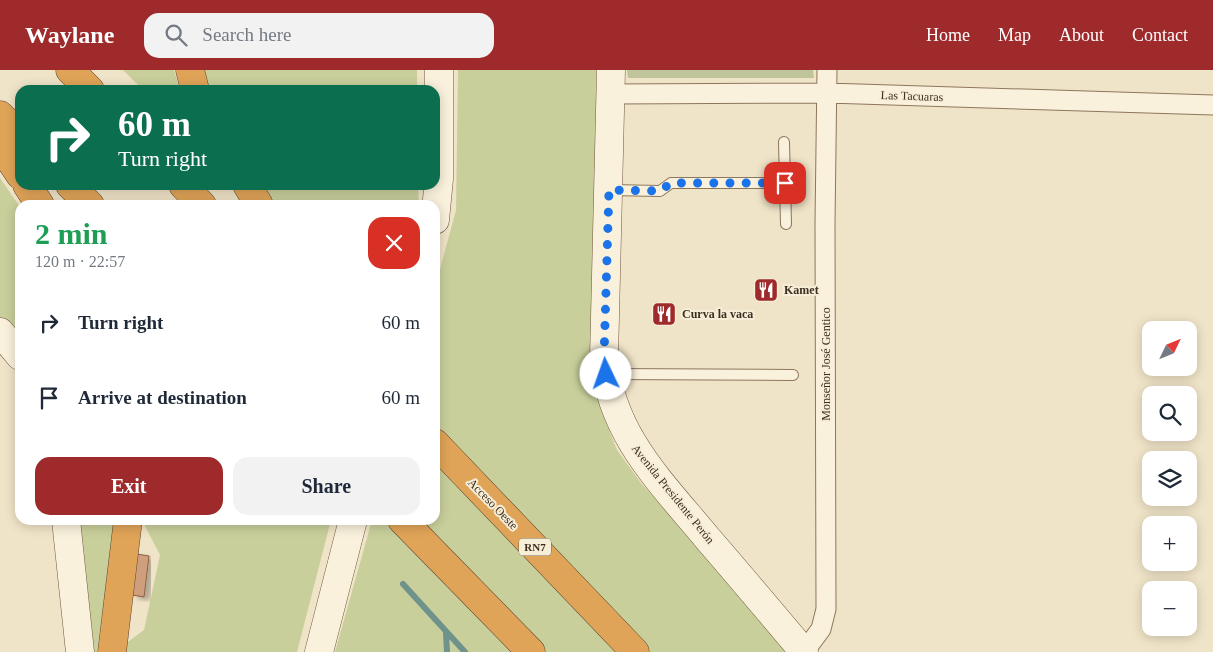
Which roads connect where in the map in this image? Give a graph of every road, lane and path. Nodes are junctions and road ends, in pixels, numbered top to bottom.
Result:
1 (70, 70) edge
2 (190, 70) edge
3 (439, 70) edge
4 (827, 70) edge
5 (611, 82) edge
6 (85, 85) edge
7 (194, 85) edge
8 (439, 85) edge
9 (827, 93) junction
10 (1213, 106) edge
11 (0, 115) edge
12 (15, 130) edge
13 (784, 142) dead end
14 (0, 145) edge
15 (15, 168) edge
16 (785, 183) junction
17 (75, 190) edge
18 (188, 190) edge
19 (609, 190) junction
20 (85, 200) edge
21 (197, 200) edge
22 (786, 224) dead end
23 (0, 332) edge
24 (15, 350) edge
25 (606, 374) junction
26 (793, 374) dead end
27 (440, 448) edge
28 (67, 525) edge
29 (127, 525) edge
30 (352, 525) edge
31 (407, 525) edge
32 (80, 652) edge
33 (112, 652) edge
34 (319, 652) edge
35 (531, 652) edge
36 (635, 652) edge
37 (804, 652) edge

1 - 6 highway
2 - 7 highway
3 - 8 street
4 - 9 street, Monseñor José Gentico
5 - 9 street, Las Tacuaras
5 - 19 street, Avenida Presidente Perón
9 - 10 street, Las Tacuaras
9 - 37 street, Monseñor José Gentico
11 - 12 highway
13 - 16 lane
14 - 15 highway
16 - 19 lane
16 - 22 lane
17 - 20 highway
18 - 21 highway
19 - 25 street, Avenida Presidente Perón
23 - 24 street
25 - 26 lane
25 - 37 street, Avenida Presidente Perón
27 - 36 highway, Acceso Oeste / RN7
28 - 32 street
29 - 33 highway
30 - 34 street
31 - 35 highway

